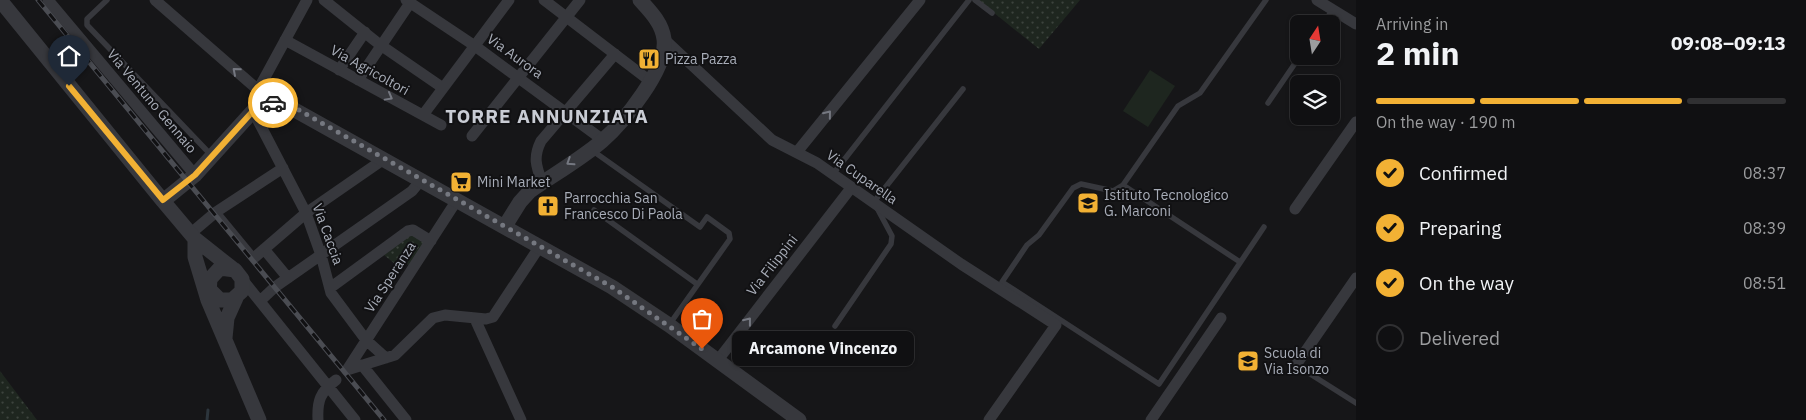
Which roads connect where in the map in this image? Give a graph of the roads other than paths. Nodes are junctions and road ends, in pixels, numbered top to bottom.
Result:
1 (48, 0) edge
2 (107, 0) edge
3 (155, 0) edge
4 (324, 0) edge
5 (509, 0) edge
6 (544, 0) edge
7 (580, 0) edge
8 (640, 0) edge
9 (920, 0) edge
10 (969, 0) edge
11 (975, 0) edge
12 (1266, 0) edge
13 (1317, 0) edge
14 (1, 1) edge
15 (302, 2) edge
16 (408, 2) edge
17 (1332, 10) junction
18 (992, 13) dead end
19 (1329, 15) edge
20 (568, 17) junction
21 (1356, 24) edge
22 (365, 32) junction
23 (664, 38) junction
24 (285, 40) junction
25 (382, 46) junction
26 (475, 46) junction
27 (614, 54) junction
28 (1294, 65) edge
29 (339, 70) junction
30 (520, 78) junction
31 (358, 80) junction
32 (650, 81) junction
33 (443, 88) junction
34 (962, 89) dead end
35 (258, 90) junction
36 (273, 103) junction
37 (1268, 103) dead end
38 (253, 111) junction
39 (566, 112) junction
40 (422, 115) junction
41 (1356, 122) edge
42 (441, 125) dead end
43 (472, 136) dead end
44 (597, 144) junction
45 (797, 152) junction
46 (212, 156) junction
47 (384, 158) junction
48 (283, 168) junction
49 (833, 174) junction
50 (192, 177) junction
51 (421, 180) junction
52 (542, 182) junction
53 (1123, 185) junction
54 (851, 188) junction
55 (169, 196) junction
56 (457, 200) junction
57 (875, 204) junction
58 (1295, 208) dead end
59 (594, 210) dead end
60 (218, 211) junction
61 (306, 213) junction
62 (505, 226) junction
63 (1264, 227) dead end
64 (192, 236) junction
65 (431, 241) junction
66 (540, 246) junction
67 (264, 249) junction
68 (321, 255) junction
69 (255, 257) joint
70 (1240, 262) junction
71 (238, 274) junction
72 (288, 278) junction
73 (1356, 278) edge
74 (697, 284) junction
75 (207, 287) junction
76 (330, 288) junction
77 (238, 296) junction
78 (261, 299) junction
79 (1221, 318) dead end
80 (475, 319) junction
81 (669, 324) junction
82 (835, 326) dead end
83 (225, 338) junction
84 (366, 340) junction
85 (386, 358) junction
86 (718, 360) junction
87 (362, 365) junction
88 (1296, 365) joint
89 (332, 383) junction
90 (1356, 403) edge
91 (259, 420) edge
92 (318, 420) edge
93 (355, 420) edge
94 (406, 420) edge
95 (521, 420) edge
96 (799, 420) edge
97 (989, 420) edge
98 (1151, 420) edge

1 - 50 street, Via Ventuno Gennaio
2 - 46 lane
35 -> 3 street
4 - 22 street
5 - 26 street
6 - 20 street
7 - 20 street
8 - 23 street
45 -> 9 street
10 - 49 lane
11 - 18 lane
12 - 53 lane
13 - 17 street
14 - 55 street
15 - 24 street
16 - 25 street
16 - 26 street, Via Aurora
17 - 19 lane
17 - 21 street
20 - 27 street
20 - 30 street
22 - 25 street
22 - 29 street
23 - 32 street
23 - 45 street, Via Cuparella
24 - 29 street, Via Agricoltori
24 - 35 street
25 - 31 street
25 - 33 street
26 - 30 street, Via Aurora
26 - 33 street
27 - 32 street
27 - 39 street
28 - 37 lane
29 - 31 street, Via Agricoltori
30 - 39 street, Via Aurora
30 - 43 street
31 -> 40 street, Via Agricoltori
32 - 44 street
33 - 40 street
34 - 57 lane
35 - 36 street
36 - 38 street
36 - 47 street
38 - 46 street
38 - 48 street, Via Caccia
39 - 44 street, Via Aurora
39 - 52 street
40 - 42 street, Via Agricoltori
41 - 58 street
44 -> 52 street
44 - 74 lane
45 - 49 street, Via Cuparella
46 - 50 street
47 - 51 street
47 - 61 street
48 - 60 street
48 - 61 street, Via Caccia
49 - 54 street, Via Cuparella
50 - 55 street
51 - 56 street
51 - 68 street
52 - 62 street
53 - 70 lane
53 - 70 lane
54 - 57 street, Via Cuparella
86 -> 54 street, Via Filippini
55 - 64 street
56 - 62 street
56 - 65 street, Via Speranza
57 - 82 lane
57 - 97 street, Via Cuparella
59 - 74 lane
60 - 64 street
60 - 69 lane
61 - 67 street
61 - 68 street, Via Caccia
62 - 66 street
63 - 70 lane
64 - 71 street
64 - 75 street
65 - 76 street
65 - 84 street, Via Speranza
66 - 80 street
66 - 81 street
67 - 69 street
67 - 72 street
68 - 72 street
68 - 76 street, Via Caccia
71 - 75 street
71 - 77 street
71 - 78 street
72 - 78 street
73 - 88 street
74 - 81 lane
75 - 77 street
75 - 83 street
76 - 84 street, Via Caccia
77 - 78 street
77 - 83 street
78 - 89 street
79 - 98 street
80 - 85 street
80 - 95 street
81 - 86 street
83 - 91 street
84 - 85 street, Via Caccia
84 - 87 street, Via Speranza
85 - 87 street
86 - 96 street
87 - 94 street
88 - 90 lane
89 - 92 street
89 - 93 street

